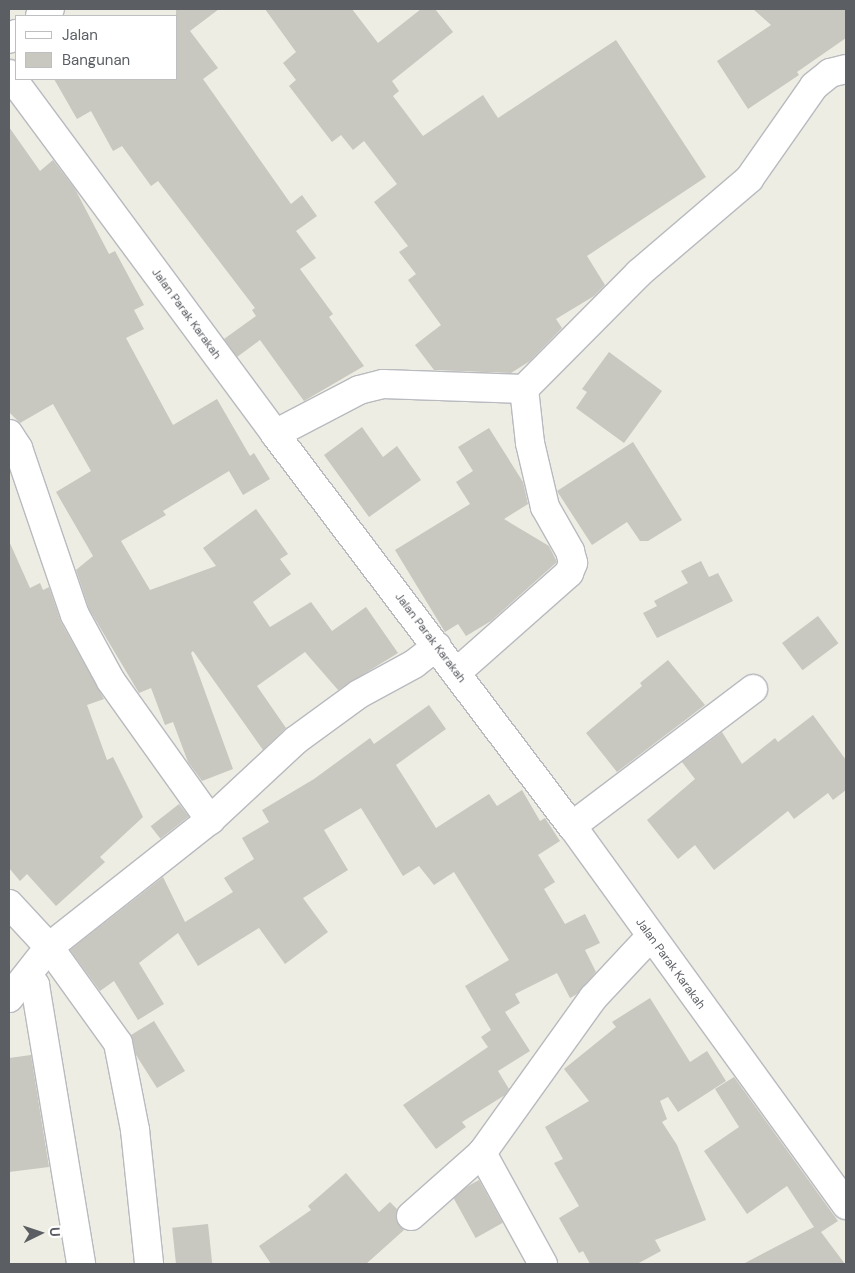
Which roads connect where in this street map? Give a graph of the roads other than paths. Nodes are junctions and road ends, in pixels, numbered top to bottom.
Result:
1 (846, 69) edge
2 (9, 74) edge
3 (524, 389) junction
4 (9, 434) edge
5 (275, 434) junction
6 (437, 646) junction
7 (456, 673) junction
8 (753, 689) dead end
9 (210, 820) junction
10 (572, 826) junction
11 (9, 904) edge
12 (650, 937) junction
13 (49, 947) junction
14 (28, 977) junction
15 (9, 998) edge
16 (482, 1153) junction
17 (846, 1205) edge
18 (411, 1216) dead end
19 (81, 1264) edge
20 (149, 1264) edge
21 (543, 1264) edge

1 - 3 street
2 - 5 street, Jalan Parak Karakah
3 - 5 street
3 - 7 street
4 - 9 street
5 - 6 street, Jalan Parak Karakah
6 - 7 street, Jalan Parak Karakah
6 - 9 street
7 - 10 street, Jalan Parak Karakah
8 - 10 street
9 - 13 street
10 - 12 street, Jalan Parak Karakah
11 - 13 street
12 - 16 street
12 - 17 street, Jalan Parak Karakah
13 - 14 street
13 - 20 street
14 - 15 street
14 - 19 street
16 - 18 street
16 - 21 street

